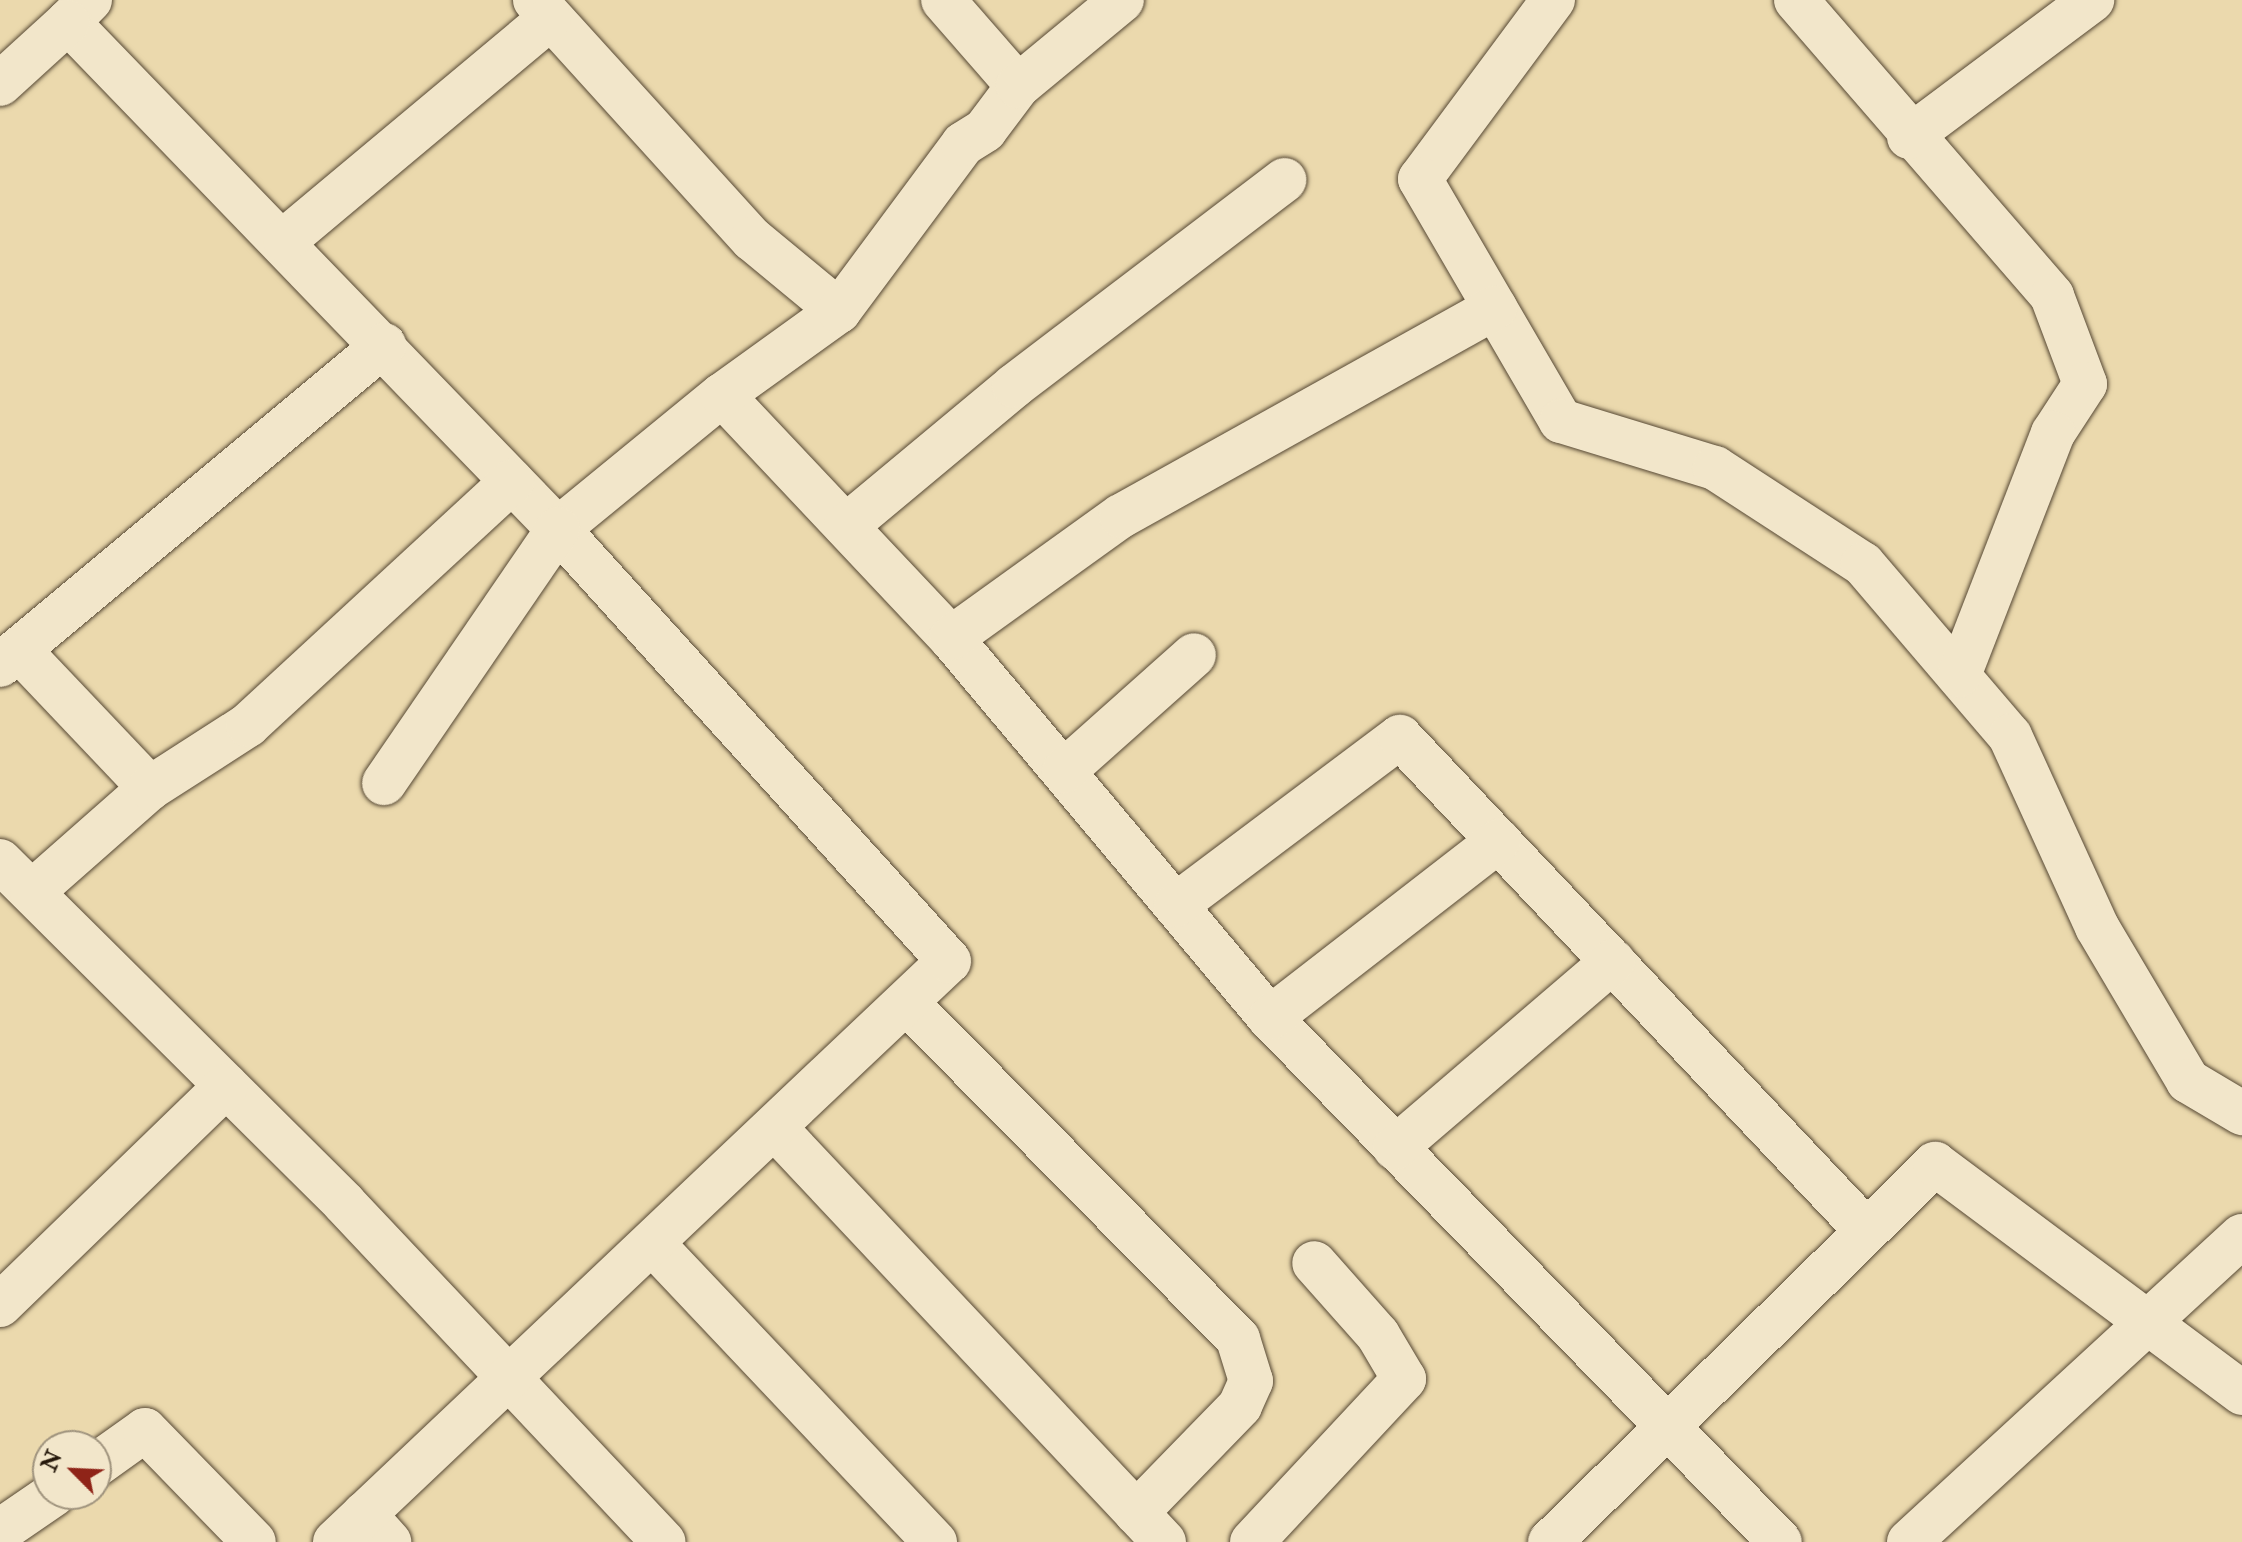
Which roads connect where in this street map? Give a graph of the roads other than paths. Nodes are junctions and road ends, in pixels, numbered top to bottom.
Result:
1 (943, 0) edge
2 (1122, 0) edge
3 (1553, 0) edge
4 (2092, 0) edge
5 (1816, 8) edge
6 (542, 10) edge
7 (79, 11) edge
8 (0, 84) edge
9 (1018, 86) junction
10 (1909, 137) junction
11 (1284, 180) dead end
12 (285, 240) junction
13 (1495, 308) junction
14 (839, 311) junction
15 (384, 345) junction
16 (722, 395) junction
17 (512, 481) junction
18 (846, 526) junction
19 (558, 529) junction
20 (951, 638) junction
21 (1194, 655) dead end
22 (10, 658) edge
23 (1959, 675) junction
24 (1064, 771) junction
25 (384, 783) dead end
26 (150, 788) junction
27 (1498, 841) junction
28 (0, 861) edge
29 (32, 892) junction
30 (1176, 905) junction
31 (1613, 961) junction
32 (908, 1004) junction
33 (1270, 1018) junction
34 (226, 1086) junction
35 (2242, 1113) edge
36 (775, 1128) junction
37 (1395, 1148) junction
38 (1865, 1229) junction
39 (2242, 1236) edge
40 (652, 1243) junction
41 (1314, 1263) dead end
42 (0, 1305) edge
43 (2148, 1327) junction
44 (508, 1377) junction
45 (2242, 1393) edge
46 (1660, 1427) junction
47 (112, 1454) edge
48 (32, 1509) edge
49 (1150, 1527) edge
50 (0, 1531) edge
51 (363, 1533) edge
52 (254, 1542) edge
53 (664, 1542) edge
54 (935, 1542) edge
55 (1252, 1542) edge
56 (1550, 1542) edge
57 (1780, 1542) edge
58 (1909, 1542) edge

1 - 9 street
2 - 9 street
3 - 13 street
4 - 10 street
5 - 10 street
6 - 12 street
6 - 14 street
7 - 8 street
7 - 12 street
9 - 14 street
10 - 23 street
11 - 18 street
12 - 15 street
13 - 20 street
13 - 23 street
14 - 16 street
15 - 17 street
15 - 22 street
16 - 18 street
16 - 19 street
17 - 19 street
17 - 26 street
18 - 20 street
19 - 25 street
19 - 32 street
20 - 24 street
21 - 24 street
22 - 26 street
23 - 35 street
24 - 30 street
26 - 29 street
27 - 30 street
27 - 31 street
27 - 33 street
28 - 29 street
29 - 34 street
30 - 33 street
31 - 37 street
31 - 38 street
32 - 36 street
32 - 49 street
33 - 37 street
34 - 42 street
34 - 44 street
36 - 40 street
36 - 49 street
37 - 46 street
38 - 43 street
38 - 46 street
39 - 43 street
40 - 44 street
40 - 54 street
41 - 55 street
43 - 45 street
43 - 58 street
44 - 51 street
44 - 53 street
46 - 56 street
46 - 57 street
47 - 52 street
48 - 50 street

